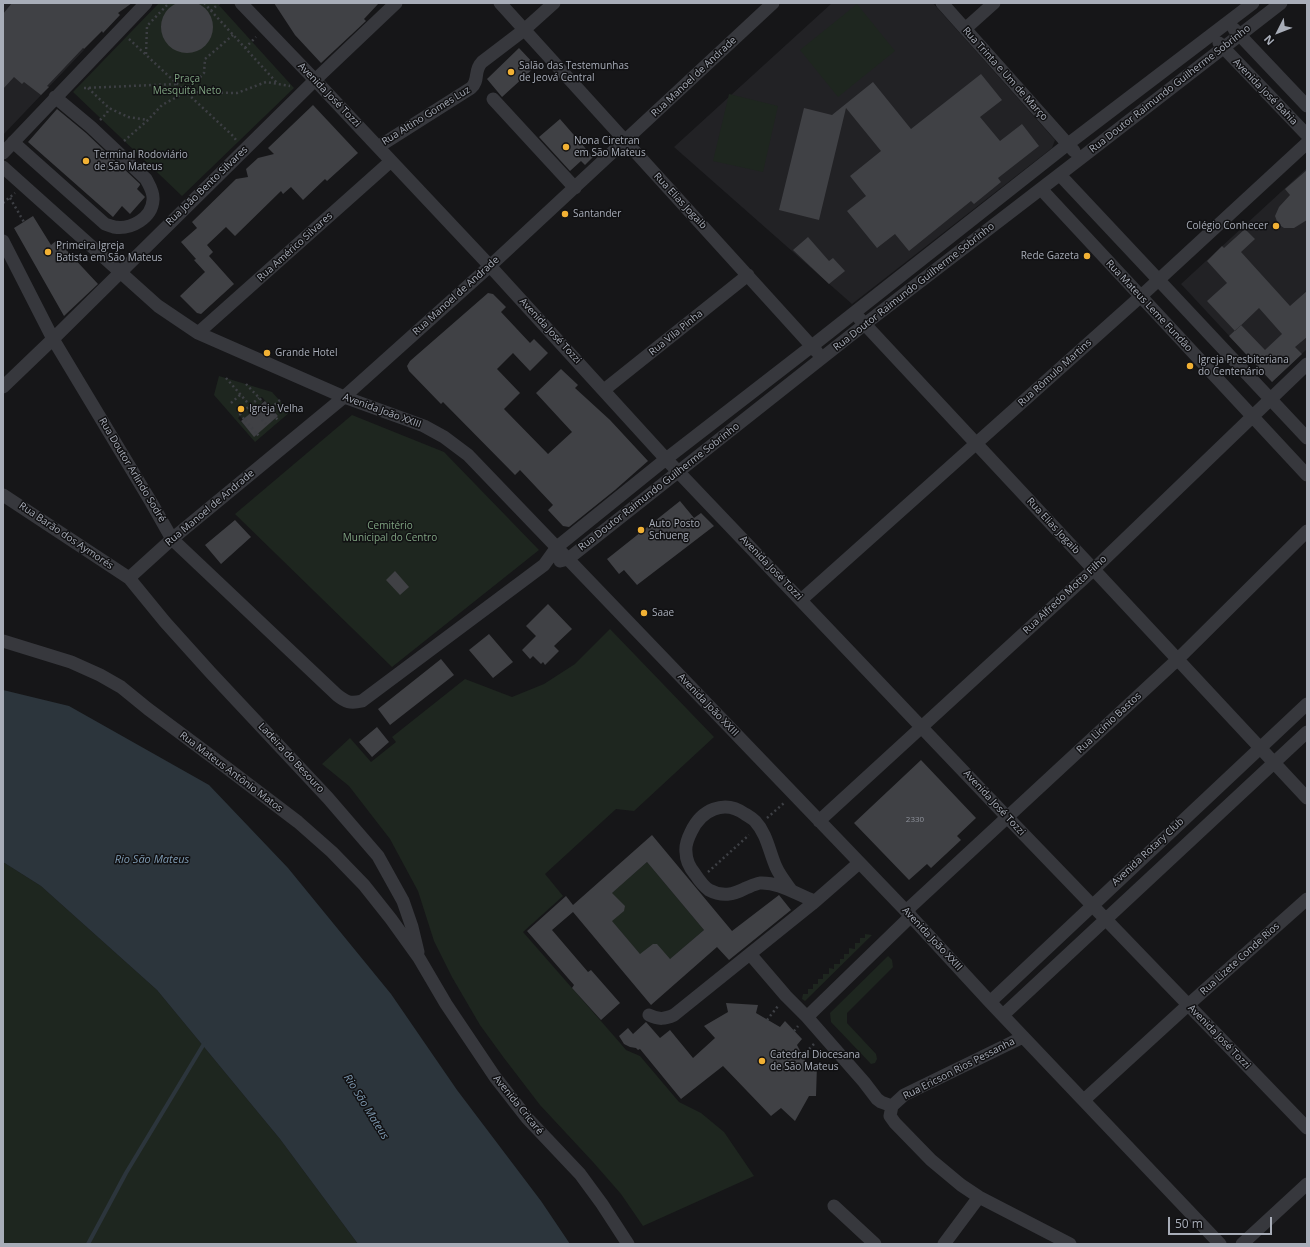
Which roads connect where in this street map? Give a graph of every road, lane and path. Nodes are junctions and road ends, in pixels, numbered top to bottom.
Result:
1 (146, 3) edge
2 (169, 3) edge
3 (204, 3) edge
4 (219, 3) edge
5 (240, 3) edge
6 (396, 3) edge
7 (500, 3) edge
8 (554, 3) edge
9 (773, 3) edge
10 (942, 3) edge
11 (994, 3) edge
12 (1253, 3) edge
13 (1281, 3) edge
14 (211, 11) junction
15 (1228, 22) junction
16 (965, 29) junction
17 (524, 30) junction
18 (233, 35) junction
19 (1212, 35) junction
20 (1239, 36) junction
21 (132, 42) dead end
22 (1224, 48) junction
23 (146, 54) junction
24 (177, 84) junction
25 (278, 84) junction
26 (310, 85) junction
27 (88, 88) junction
28 (186, 92) junction
29 (59, 93) junction
30 (493, 99) dead end
31 (1307, 106) edge
32 (148, 120) junction
33 (1307, 135) edge
34 (625, 141) junction
35 (13, 142) junction
36 (1307, 143) edge
37 (1068, 144) junction
38 (378, 147) junction
39 (115, 149) junction
40 (243, 151) junction
41 (3, 153) edge
42 (1081, 158) junction
43 (391, 161) junction
44 (3, 167) edge
45 (1060, 175) junction
46 (575, 188) junction
47 (1041, 189) junction
48 (10, 198) dead end
49 (24, 222) dead end
50 (3, 241) edge
51 (490, 266) junction
52 (120, 271) junction
53 (748, 275) junction
54 (1158, 280) junction
55 (1140, 297) junction
56 (855, 313) junction
57 (865, 324) junction
58 (198, 333) junction
59 (53, 339) junction
60 (812, 346) junction
61 (822, 358) junction
62 (1307, 364) edge
63 (226, 378) dead end
64 (246, 384) dead end
65 (3, 387) edge
66 (604, 390) junction
67 (240, 395) junction
68 (344, 397) junction
69 (259, 398) junction
70 (1270, 399) junction
71 (280, 400) dead end
72 (231, 403) dead end
73 (250, 405) junction
74 (270, 409) junction
75 (1252, 416) junction
76 (279, 421) dead end
77 (266, 424) dead end
78 (260, 437) dead end
79 (1307, 438) edge
80 (976, 443) junction
81 (666, 459) junction
82 (679, 472) junction
83 (1307, 475) edge
84 (3, 495) edge
85 (614, 502) junction
86 (624, 515) junction
87 (1307, 531) edge
88 (172, 539) junction
89 (556, 547) junction
90 (568, 559) junction
91 (544, 565) junction
92 (1093, 570) junction
93 (129, 578) junction
94 (801, 600) junction
95 (3, 641) edge
96 (1178, 659) junction
97 (362, 701) joint
98 (1307, 704) edge
99 (922, 727) junction
100 (1307, 732) edge
101 (1260, 748) junction
102 (1274, 763) junction
103 (793, 794) junction
104 (1307, 798) edge
105 (1186, 816) junction
106 (1008, 818) junction
107 (819, 821) junction
108 (758, 826) junction
109 (1201, 831) junction
110 (859, 863) junction
111 (699, 880) junction
112 (791, 890) junction
113 (1307, 899) edge
114 (814, 901) junction
115 (1092, 905) junction
116 (908, 914) junction
117 (1106, 920) junction
118 (750, 954) junction
119 (419, 958) junction
120 (786, 996) junction
121 (990, 1002) junction
122 (1188, 1005) junction
123 (649, 1015) dead end
124 (1003, 1015) junction
125 (807, 1017) junction
126 (767, 1020) dead end
127 (1023, 1037) junction
128 (1084, 1100) junction
129 (892, 1106) junction
130 (1307, 1128) edge
131 (1307, 1184) edge
132 (979, 1197) junction
133 (834, 1206) dead end
134 (628, 1244) edge
135 (875, 1244) edge
136 (944, 1244) edge
137 (1070, 1244) edge
138 (1220, 1244) edge
139 (1242, 1244) edge

1 - 29 street
2 - 23 path
3 - 14 path
4 - 14 path
5 - 26 street, Avenida José Tozzi
6 - 26 street, Rua João Bento Silvares
7 - 17 street, Rua Elias Jogaib
8 - 17 street, Rua Altino Gomes Luz
9 - 34 street, Rua Manoel de Andrade
10 - 16 street, Rua Trinta e Um de Março
11 - 16 street
12 - 15 street, Rua Doutor Raimundo Guilherme Sobrinho
13 - 20 street, Rua Doutor Raimundo Guilherme Sobrinho
14 - 18 path
15 - 19 street, Rua Doutor Raimundo Guilherme Sobrinho
15 - 20 street, Avenida José Bahia
16 - 37 street, Rua Trinta e Um de Março
17 - 34 street, Rua Elias Jogaib
17 - 38 street, Rua Altino Gomes Luz
18 - 25 path
18 - 28 path
19 - 22 street, Avenida José Bahia
19 - 37 street, Rua Doutor Raimundo Guilherme Sobrinho
20 - 22 street, Rua Doutor Raimundo Guilherme Sobrinho
20 - 31 street, Avenida José Bahia
21 - 23 path
22 - 33 street, Avenida José Bahia
22 - 42 street, Rua Doutor Raimundo Guilherme Sobrinho
23 - 24 path
24 - 27 path
24 - 28 path
25 - 26 path
25 - 28 path
26 - 38 street, Avenida José Tozzi
26 - 40 street, Rua João Bento Silvares
27 - 29 path
27 - 32 path
28 - 32 path
28 - 40 path
29 - 35 street
29 - 39 street
30 - 46 street
32 - 39 path
34 - 46 street, Rua Manoel de Andrade
34 - 53 street, Rua Elias Jogaib
35 - 39 street
35 - 41 street
36 - 54 street, Rua Rômulo Martins
37 - 42 street, Rua Trinta e Um de Março
37 - 56 street, Rua Doutor Raimundo Guilherme Sobrinho
38 - 43 street, Avenida José Tozzi
40 - 52 street, Rua João Bento Silvares
42 - 45 street, Rua Doutor Raimundo Guilherme Sobrinho
43 - 51 street, Avenida José Tozzi
43 - 58 street, Rua Américo Silvares
44 - 52 street
45 - 47 street, Rua Doutor Raimundo Guilherme Sobrinho
45 - 54 street
46 - 51 street, Rua Manoel de Andrade
47 - 55 street, Rua Mateus Leme Fundão
47 - 57 street, Rua Doutor Raimundo Guilherme Sobrinho
48 - 49 path
50 - 59 street, Rua Doutor Arlindo Sodré
51 - 66 street, Avenida José Tozzi
51 - 68 street, Rua Manoel de Andrade
52 - 58 street, Avenida João XXIII
52 - 59 street, Rua João Bento Silvares
53 - 60 street, Rua Elias Jogaib
53 - 66 street, Rua Vila Pinha
54 - 55 street, Rua Rômulo Martins
54 - 70 street
55 - 75 street, Rua Mateus Leme Fundão
55 - 80 street, Rua Rômulo Martins
56 - 57 street, Rua Elias Jogaib
56 - 60 street, Rua Doutor Raimundo Guilherme Sobrinho
57 - 61 street, Rua Doutor Raimundo Guilherme Sobrinho
57 - 80 street, Rua Elias Jogaib
58 - 68 street, Avenida João XXIII
59 - 65 street, Rua João Bento Silvares
59 - 88 street, Rua Doutor Arlindo Sodré
60 - 61 street, Rua Elias Jogaib
60 - 81 street, Rua Doutor Raimundo Guilherme Sobrinho
61 - 82 street, Rua Doutor Raimundo Guilherme Sobrinho
62 - 70 street, Rua Alfredo Motta Filho
63 - 67 path
64 - 69 path
66 - 81 street, Avenida José Tozzi
67 - 72 path
67 - 73 path
68 - 88 street, Rua Manoel de Andrade
68 - 89 street, Avenida João XXIII
69 - 73 path
69 - 74 path
70 - 75 street, Rua Alfredo Motta Filho
70 - 79 street
71 - 74 path
73 - 77 path
73 - 78 path
74 - 76 path
75 - 83 street, Rua Mateus Leme Fundão
75 - 92 street, Rua Alfredo Motta Filho
80 - 92 street, Rua Elias Jogaib
80 - 94 street, Rua Rômulo Martins
81 - 82 street, Avenida José Tozzi
81 - 85 street, Rua Doutor Raimundo Guilherme Sobrinho
82 - 86 street, Rua Doutor Raimundo Guilherme Sobrinho
82 - 94 street, Avenida José Tozzi
84 - 93 street, Rua Barão dos Aymorés
85 - 86 street
85 - 89 street, Rua Doutor Raimundo Guilherme Sobrinho
86 - 90 street, Rua Doutor Raimundo Guilherme Sobrinho
87 - 96 street, Rua Licínio Bastos
88 - 93 street, Rua Manoel de Andrade
88 - 97 street, Rua Doutor Arlindo Sodré
89 - 90 street, Avenida João XXIII
89 - 91 street, Rua Doutor Raimundo Guilherme Sobrinho
90 - 91 street, Rua Doutor Raimundo Guilherme Sobrinho
90 - 103 street, Avenida João XXIII
91 - 97 street, Rua Doutor Raimundo Guilherme Sobrinho
92 - 96 street, Rua Elias Jogaib
92 - 99 street, Rua Alfredo Motta Filho
93 - 119 street, Ladeira do Besouro
94 - 99 street, Avenida José Tozzi
95 - 119 street, Rua Mateus Antônio Matos
96 - 101 street, Rua Elias Jogaib
96 - 106 street, Rua Licínio Bastos
98 - 101 street, Avenida Rotary Club
99 - 106 street, Avenida José Tozzi
99 - 107 street, Rua Alfredo Motta Filho
100 - 102 street, Avenida Rotary Club
101 - 102 street, Rua Elias Jogaib
101 - 105 street, Avenida Rotary Club
102 - 104 street, Rua Elias Jogaib
102 - 109 street, Avenida Rotary Club
103 - 107 street, Avenida João XXIII
103 - 108 path
105 - 109 street
105 - 115 street, Avenida Rotary Club
106 - 115 street, Avenida José Tozzi
106 - 116 street, Rua Licínio Bastos
107 - 110 street, Avenida João XXIII
108 - 111 path
108 - 111 street
108 - 112 street
109 - 117 street, Avenida Rotary Club
110 - 114 street
110 - 116 street, Avenida João XXIII
111 - 112 street
112 - 114 street
113 - 122 street, Rua Lizete Conde Rios
114 - 118 street
115 - 117 street, Avenida José Tozzi
115 - 121 street, Avenida Rotary Club
116 - 121 street, Avenida João XXIII
116 - 125 street, Rua Licínio Bastos
117 - 122 street, Avenida José Tozzi
117 - 124 street, Avenida Rotary Club
118 - 120 street
118 - 123 street
119 - 134 street, Avenida Cricaré
120 - 125 street
120 - 126 path
121 - 124 street, Avenida João XXIII
122 - 128 street, Rua Lizete Conde Rios
122 - 130 street, Avenida José Tozzi
124 - 127 street, Avenida João XXIII
125 - 129 street
127 - 128 street, Avenida João XXIII
127 - 129 street, Rua Ericson Rios Pessanha
128 - 138 street, Avenida João XXIII
129 - 132 street, Rua Ericson Rios Pessanha
131 - 139 street
132 - 136 street
132 - 137 street, Rua Ericson Rios Pessanha
133 - 135 street

